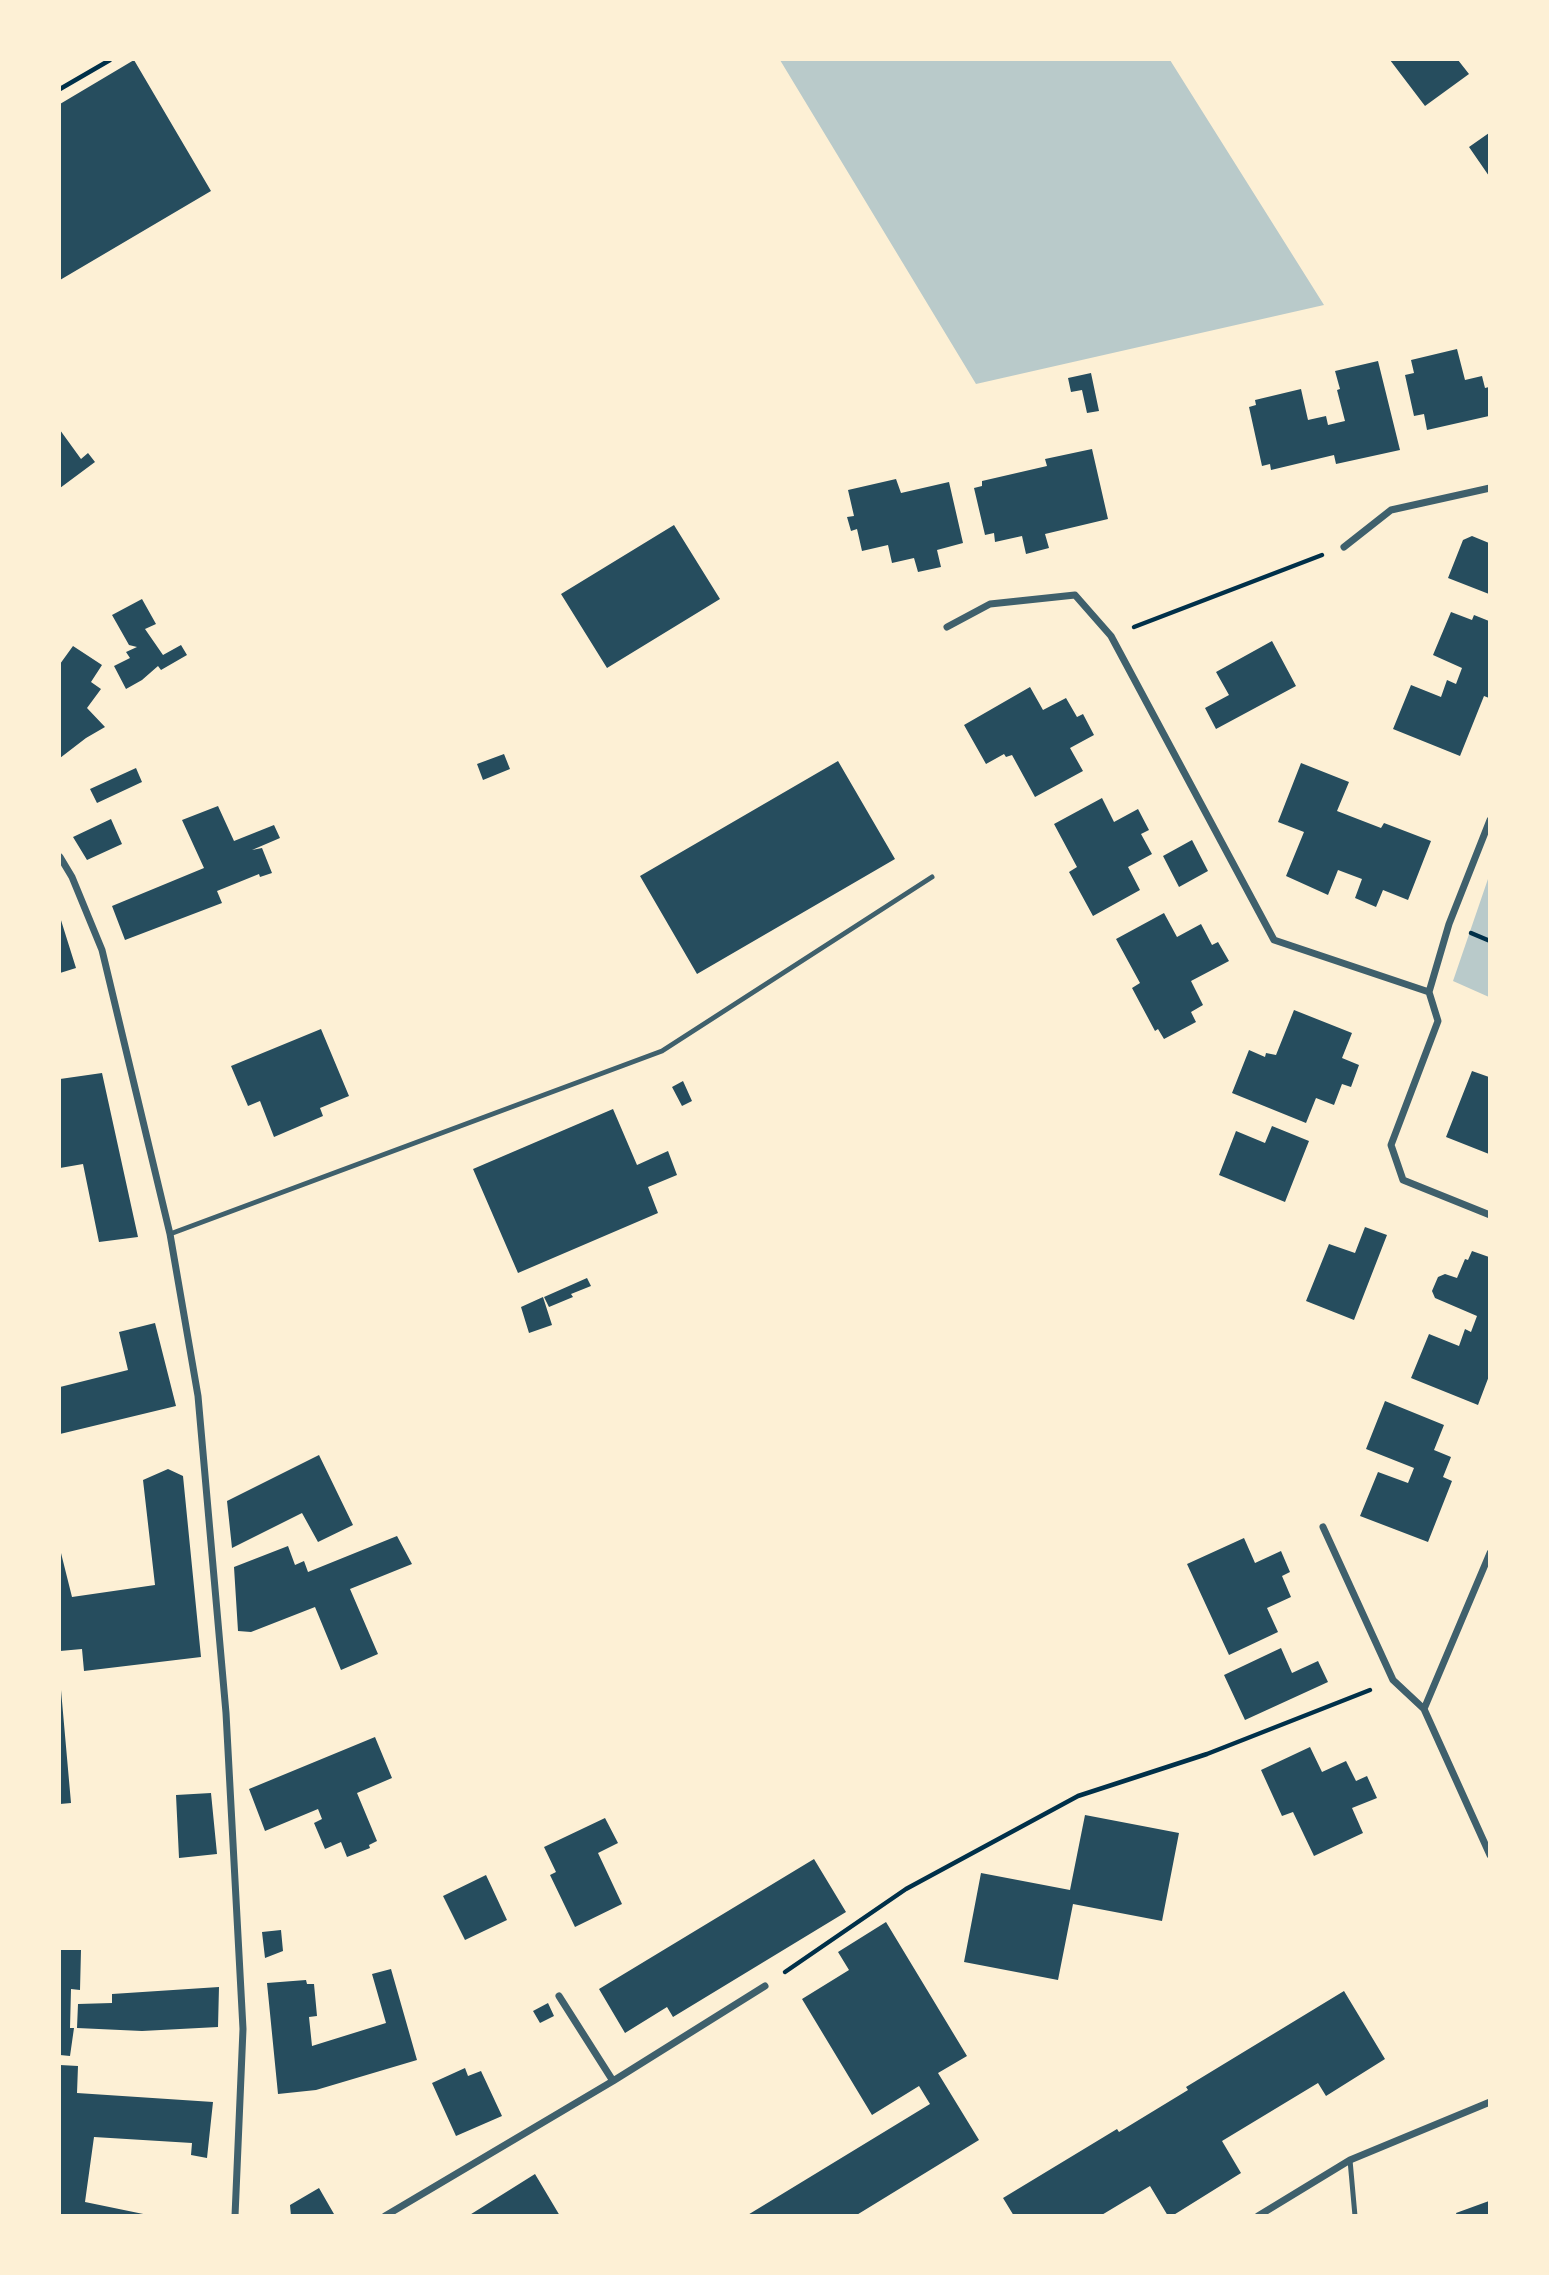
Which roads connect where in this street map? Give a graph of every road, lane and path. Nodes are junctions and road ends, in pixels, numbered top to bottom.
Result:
1 (110, 60) edge
2 (60, 89) edge
3 (1489, 488) edge
4 (1344, 547) joint
5 (947, 626) dead end
6 (1111, 636) junction
7 (1489, 820) edge
8 (60, 857) edge
9 (932, 877) dead end
10 (1429, 992) junction
11 (1489, 1215) edge
12 (170, 1234) junction
13 (1323, 1527) dead end
14 (1489, 1553) edge
15 (1393, 1681) junction
16 (1424, 1709) junction
17 (1489, 1855) edge
18 (765, 1986) joint
19 (559, 1996) dead end
20 (613, 2081) junction
21 (1489, 2102) edge
22 (1350, 2160) junction
23 (235, 2216) edge
24 (386, 2216) edge
25 (1258, 2216) edge
26 (1355, 2216) edge

1 - 2 path
3 - 4 street
4 - 6 path
5 - 6 street
6 - 10 street
7 - 10 street
8 - 12 street
9 - 12 lane
10 - 11 street
12 - 23 street
13 - 15 street
14 - 16 street
15 - 16 street
15 - 18 path
16 - 17 street
18 - 20 street
19 - 20 street
20 - 24 street
21 - 22 street
22 - 25 street
22 - 26 lane

